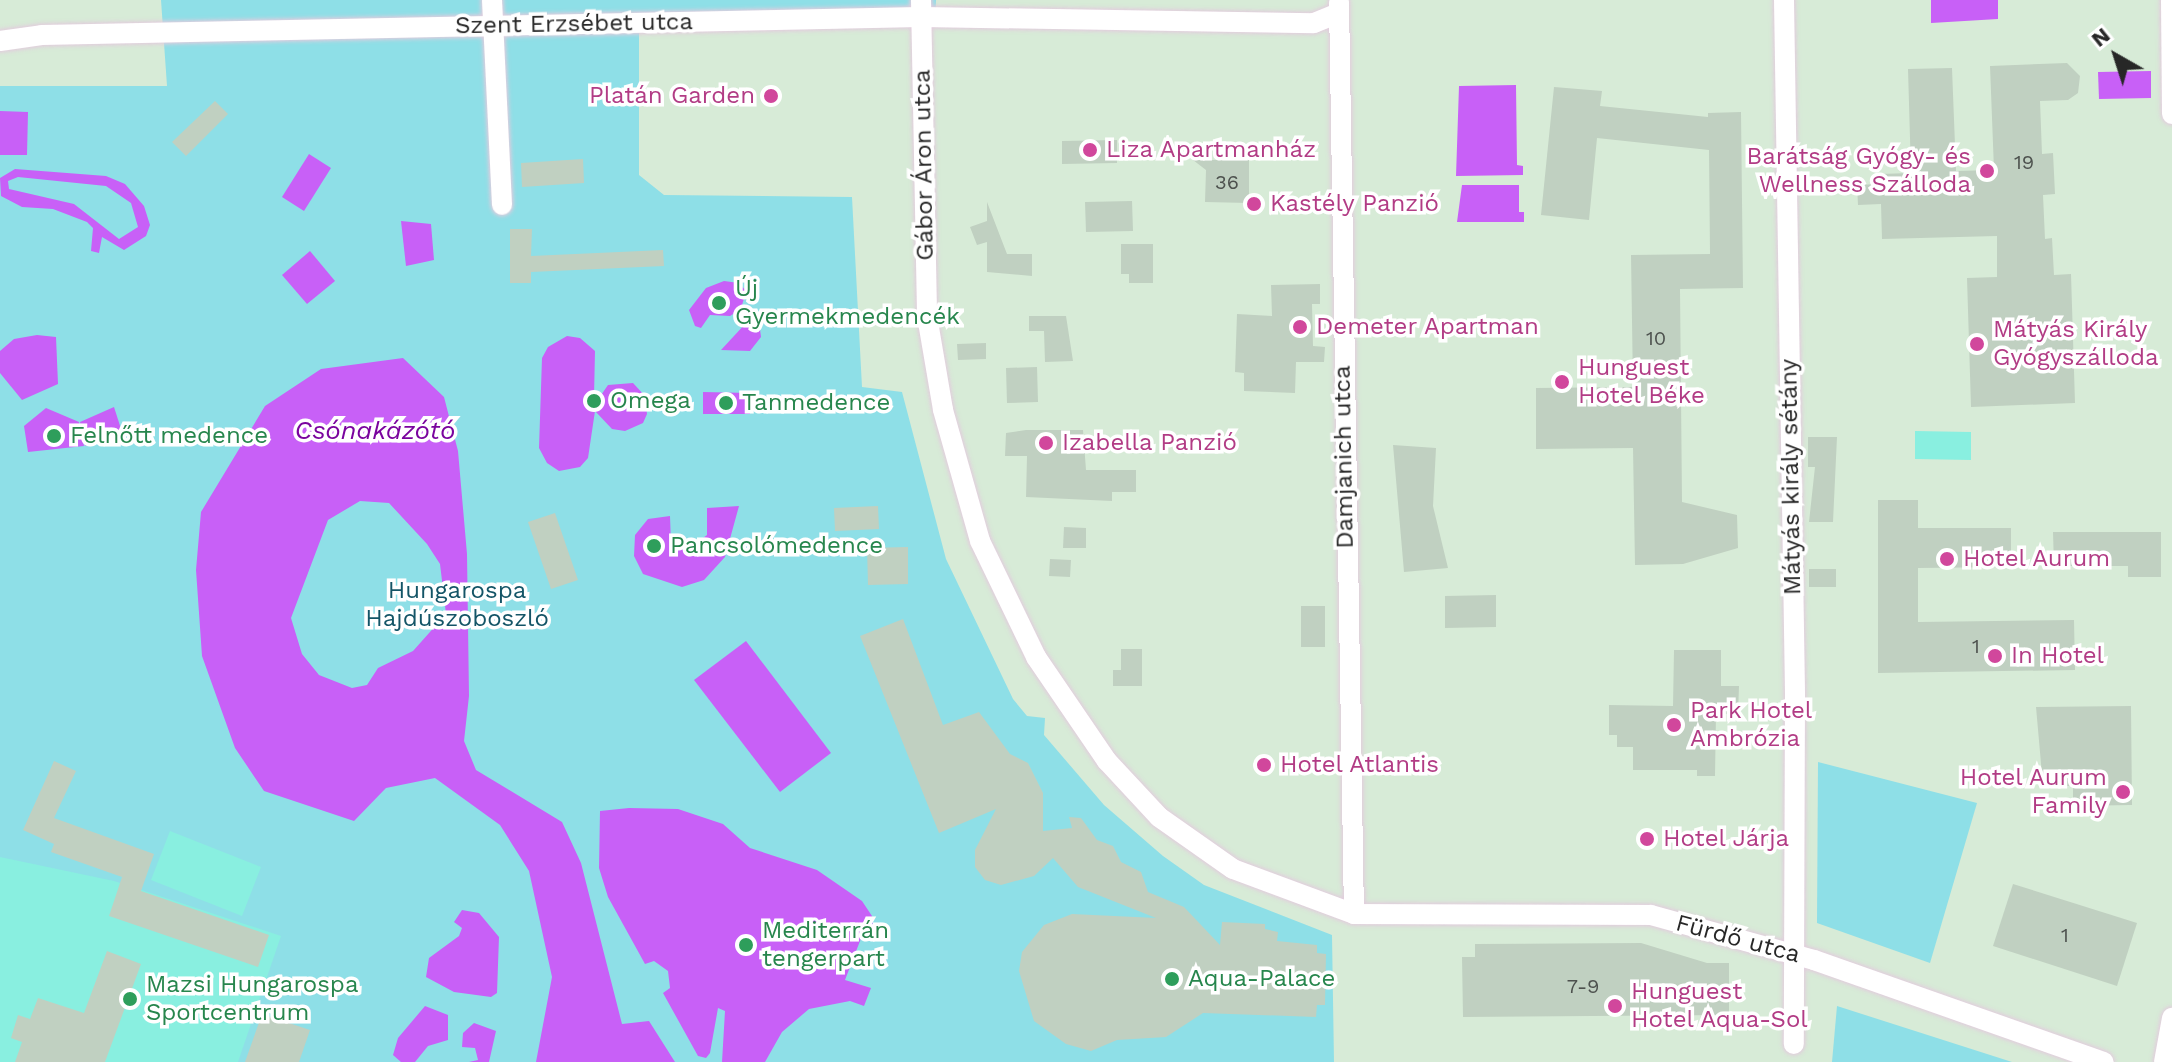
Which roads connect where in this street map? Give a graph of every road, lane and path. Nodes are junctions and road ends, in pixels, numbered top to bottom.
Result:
1 (492, 0) edge
2 (1784, 0) edge
3 (2171, 0) edge
4 (1339, 7) edge
5 (921, 9) edge
6 (492, 25) junction
7 (0, 41) edge
8 (2172, 114) edge
9 (502, 205) dead end
10 (1354, 914) junction
11 (1795, 954) junction
12 (2172, 1018) edge
13 (1794, 1044) dead end
14 (2104, 1062) edge
15 (2164, 1062) edge

1 - 6 street
2 - 11 street, Mátyás király sétány
3 - 8 street
4 - 5 street, Szent Erzsébet utca
4 - 10 street, Damjanich utca
5 - 6 street, Szent Erzsébet utca
5 - 10 street, Gábor Áron utca
6 - 7 street, Szent Erzsébet utca
6 - 9 street
10 - 11 street, Fürdő utca
11 - 13 street, Mátyás király sétány
11 - 14 street, Fürdő utca
12 - 15 street

